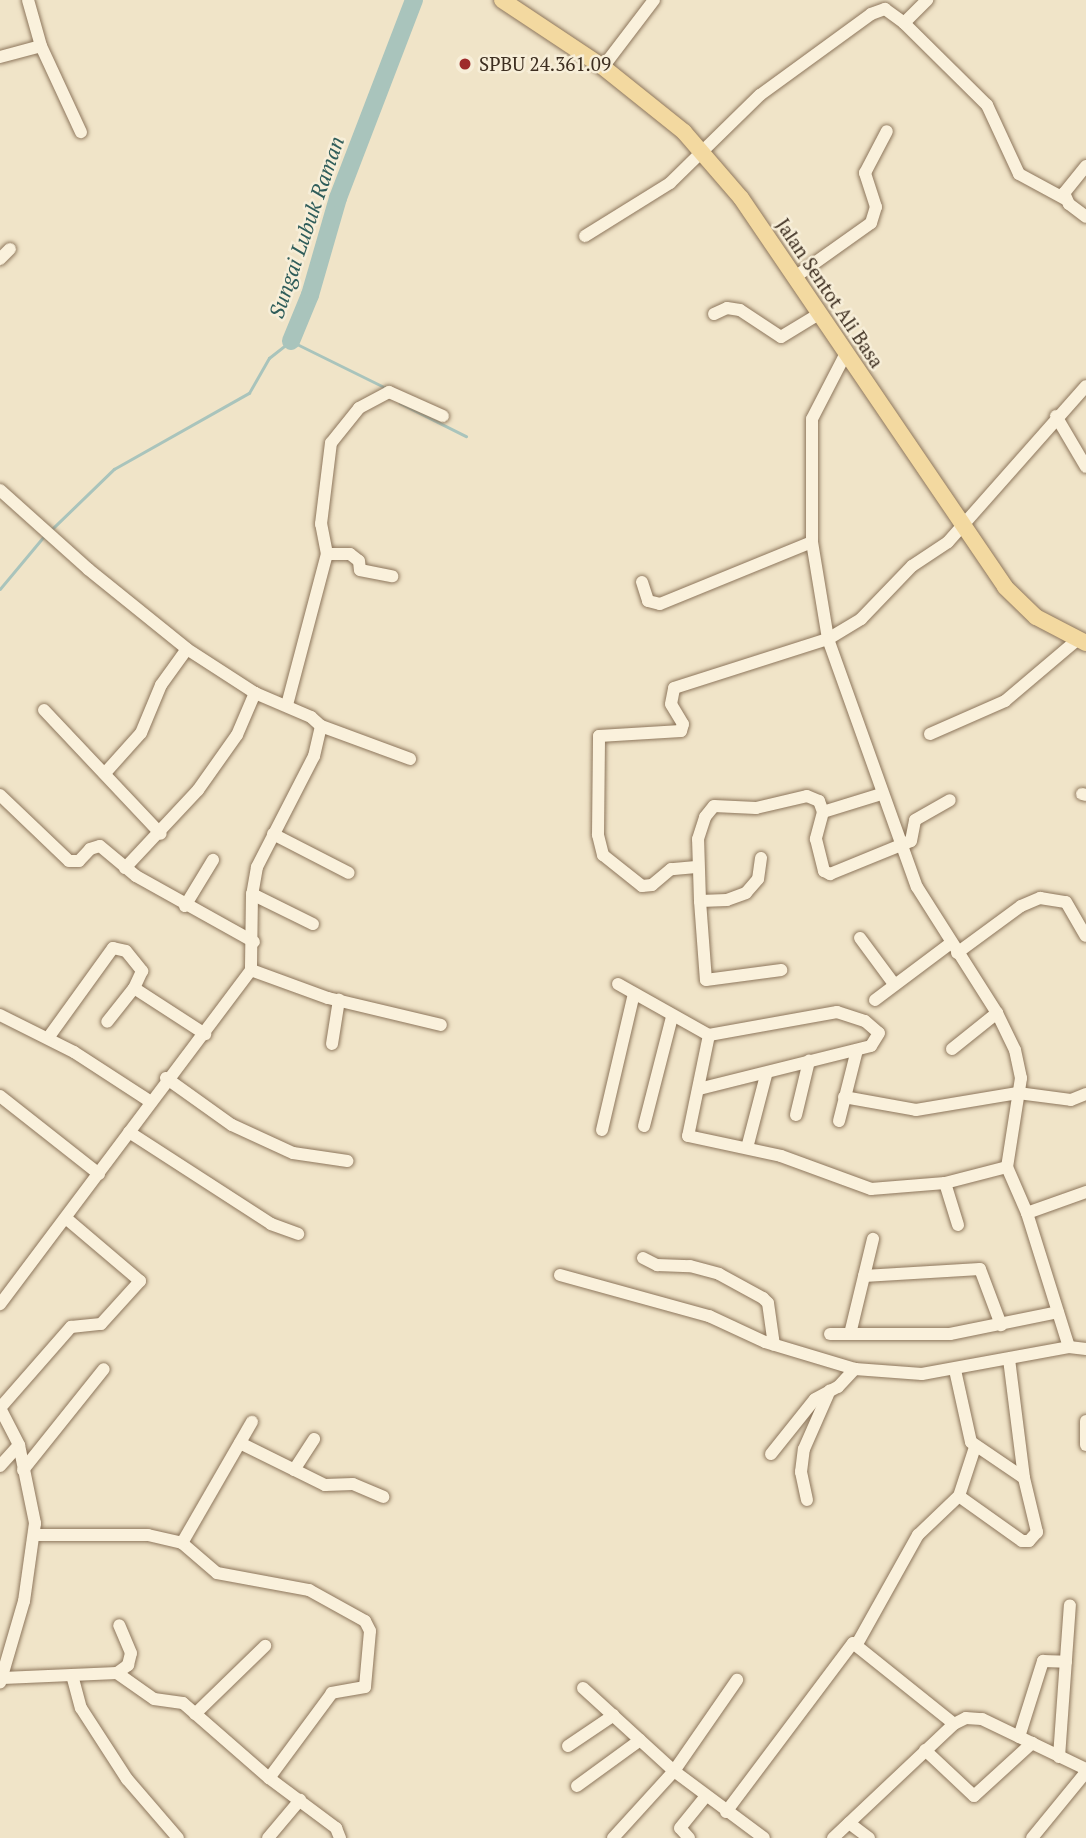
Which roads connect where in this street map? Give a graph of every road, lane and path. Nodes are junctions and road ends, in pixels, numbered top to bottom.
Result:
1 (27, 0) edge
2 (502, 0) edge
3 (654, 0) edge
4 (927, 0) edge
5 (904, 23) junction
6 (41, 46) junction
7 (0, 57) edge
8 (603, 67) junction
9 (887, 131) dead end
10 (80, 132) dead end
11 (702, 152) junction
12 (1086, 166) edge
13 (1065, 199) junction
14 (1086, 217) edge
15 (585, 236) dead end
16 (10, 249) dead end
17 (0, 259) edge
18 (795, 277) junction
19 (714, 314) dead end
20 (819, 314) junction
21 (845, 355) junction
22 (1086, 387) edge
23 (443, 416) dead end
24 (1056, 416) junction
25 (1086, 467) edge
26 (0, 489) edge
27 (961, 528) junction
28 (812, 542) junction
29 (327, 554) junction
30 (392, 576) dead end
31 (642, 582) dead end
32 (828, 639) junction
33 (1081, 642) edge
34 (187, 649) junction
35 (255, 693) junction
36 (287, 705) junction
37 (44, 710) dead end
38 (321, 726) junction
39 (930, 734) dead end
40 (410, 759) dead end
41 (106, 772) junction
42 (881, 794) junction
43 (0, 795) edge
44 (950, 800) dead end
45 (823, 812) junction
46 (161, 834) junction
47 (273, 834) junction
48 (899, 845) junction
49 (761, 858) dead end
50 (213, 860) dead end
51 (696, 867) junction
52 (125, 868) junction
53 (349, 873) dead end
54 (252, 894) junction
55 (700, 901) junction
56 (186, 906) junction
57 (313, 924) dead end
58 (1086, 936) edge
59 (860, 938) dead end
60 (254, 942) junction
61 (954, 948) junction
62 (251, 970) junction
63 (781, 970) dead end
64 (618, 984) dead end
65 (894, 984) junction
66 (134, 988) junction
67 (634, 994) junction
68 (340, 1000) junction
69 (875, 1000) dead end
70 (997, 1013) junction
71 (0, 1015) edge
72 (672, 1017) junction
73 (107, 1021) dead end
74 (441, 1025) dead end
75 (205, 1034) junction
76 (709, 1035) junction
77 (48, 1038) junction
78 (332, 1044) dead end
79 (857, 1049) junction
80 (952, 1049) dead end
81 (808, 1061) junction
82 (766, 1075) junction
83 (166, 1078) junction
84 (698, 1089) junction
85 (1017, 1093) junction
86 (1086, 1094) edge
87 (0, 1096) edge
88 (844, 1097) junction
89 (151, 1102) junction
90 (796, 1115) dead end
91 (839, 1121) dead end
92 (644, 1126) dead end
93 (602, 1130) dead end
94 (129, 1132) junction
95 (747, 1148) junction
96 (347, 1161) dead end
97 (1007, 1167) junction
98 (99, 1174) junction
99 (945, 1183) junction
100 (1086, 1192) edge
101 (1027, 1213) junction
102 (67, 1219) junction
103 (958, 1225) dead end
104 (298, 1234) dead end
105 (873, 1239) dead end
106 (643, 1258) dead end
107 (560, 1275) dead end
108 (864, 1276) junction
109 (0, 1304) edge
110 (1058, 1312) junction
111 (1001, 1325) junction
112 (830, 1334) dead end
113 (850, 1334) junction
114 (774, 1346) junction
115 (1069, 1347) junction
116 (1086, 1349) edge
117 (1009, 1359) junction
118 (104, 1369) dead end
119 (855, 1369) junction
120 (955, 1370) junction
121 (830, 1390) junction
122 (0, 1408) edge
123 (1086, 1421) edge
124 (252, 1422) dead end
125 (314, 1438) dead end
126 (240, 1443) junction
127 (19, 1444) junction
128 (1086, 1445) edge
129 (975, 1447) junction
130 (771, 1454) dead end
131 (0, 1466) edge
132 (23, 1470) junction
133 (294, 1470) junction
134 (1024, 1478) junction
135 (959, 1496) junction
136 (383, 1497) dead end
137 (807, 1500) dead end
138 (35, 1535) junction
139 (181, 1543) junction
140 (1070, 1605) dead end
141 (119, 1625) dead end
142 (857, 1644) junction
143 (265, 1646) dead end
144 (1066, 1662) junction
145 (117, 1673) junction
146 (72, 1675) junction
147 (1, 1680) edge
148 (737, 1680) dead end
149 (583, 1688) dead end
150 (195, 1714) junction
151 (614, 1715) junction
152 (954, 1724) junction
153 (1019, 1737) junction
154 (640, 1740) junction
155 (1032, 1743) junction
156 (568, 1746) dead end
157 (925, 1750) junction
158 (1059, 1757) junction
159 (1086, 1771) edge
160 (674, 1772) junction
161 (269, 1778) junction
162 (578, 1787) dead end
163 (704, 1798) junction
164 (300, 1800) junction
165 (726, 1812) junction
166 (849, 1823) junction
167 (178, 1838) edge
168 (268, 1838) edge
169 (340, 1838) edge
170 (613, 1838) edge
171 (689, 1838) edge
172 (764, 1838) edge
173 (833, 1838) edge
174 (869, 1838) edge
175 (1032, 1838) edge

1 - 6 street
2 - 8 main road, Jalan Sentot Ali Basa
3 - 8 street
4 - 5 street
5 - 11 street
5 - 13 street
6 - 7 street
6 - 10 street
8 - 11 main road, Jalan Sentot Ali Basa
9 - 18 street
11 - 15 street
11 - 18 main road, Jalan Sentot Ali Basa
12 - 13 street
13 - 14 street
16 - 17 street
18 - 20 main road, Jalan Sentot Ali Basa
19 - 20 street
20 - 21 main road, Jalan Sentot Ali Basa
21 - 27 main road, Jalan Sentot Ali Basa
21 - 28 street
22 - 24 street
23 - 29 street
24 - 25 street
24 - 27 street
26 - 34 street
27 - 32 street
27 - 33 main road, Jalan Sentot Ali Basa
28 - 31 street
28 - 32 street
29 - 30 street
29 - 36 street
32 - 42 street
32 - 51 street
33 - 39 street
34 - 35 street
34 - 41 street
35 - 36 street
35 - 46 street
36 - 38 street
37 - 41 street
38 - 40 street
38 - 47 street
41 - 46 street
42 - 45 street
42 - 48 street
43 - 52 street
44 - 48 street
45 - 48 street
45 - 51 street
46 - 52 street
47 - 53 street
47 - 54 street
48 - 61 street
49 - 55 street
50 - 56 street
51 - 55 street
52 - 56 street
54 - 57 street
54 - 60 street
55 - 63 street
56 - 60 street
58 - 61 street
59 - 65 street
60 - 62 street
61 - 65 street
61 - 70 street
62 - 68 street
62 - 75 street
64 - 67 street
65 - 69 street
66 - 73 street
66 - 75 street
66 - 77 street
67 - 72 street
67 - 93 street
68 - 74 street
68 - 78 street
70 - 80 street
70 - 85 street
71 - 77 street
72 - 76 street
72 - 92 street
75 - 83 street
76 - 79 street
76 - 84 street
77 - 89 street
79 - 81 street
79 - 88 street
81 - 82 street
81 - 90 street
82 - 84 street
82 - 95 street
83 - 89 street
83 - 96 street
84 - 95 street
85 - 86 street
85 - 88 street
85 - 97 street
87 - 98 street
88 - 91 street
89 - 94 street
94 - 98 street
94 - 104 street
95 - 99 street
97 - 99 street
97 - 101 street
98 - 102 street
99 - 103 street
100 - 101 street
101 - 110 street
102 - 109 street
102 - 122 street
105 - 108 street
106 - 114 street
107 - 114 street
108 - 111 street
108 - 113 street
110 - 111 street
110 - 115 street
111 - 113 street
112 - 113 street
114 - 119 street
115 - 116 street
115 - 117 street
117 - 120 street
117 - 134 street
118 - 132 street
119 - 120 street
119 - 121 street
120 - 129 street
121 - 130 street
121 - 137 street
122 - 127 street
123 - 128 street
124 - 126 street
125 - 133 street
126 - 133 street
126 - 139 street
127 - 131 street
127 - 132 street
129 - 134 street
129 - 135 street
132 - 138 street
133 - 136 street
134 - 135 street
135 - 142 street
138 - 139 street
138 - 147 street
139 - 161 street
140 - 144 street
141 - 145 street
142 - 152 street
142 - 165 street
143 - 150 street
144 - 153 street
144 - 158 street
145 - 146 street
145 - 150 street
146 - 147 street
146 - 167 street
148 - 160 street
149 - 151 street
150 - 161 street
151 - 154 street
151 - 156 street
152 - 153 street
152 - 157 street
153 - 155 street
154 - 160 street
154 - 162 street
155 - 157 street
155 - 158 street
157 - 166 street
158 - 159 street
159 - 175 street
160 - 163 street
160 - 170 street
161 - 164 street
163 - 165 street
163 - 171 street
164 - 168 street
164 - 169 street
165 - 172 street
166 - 173 street
166 - 174 street

